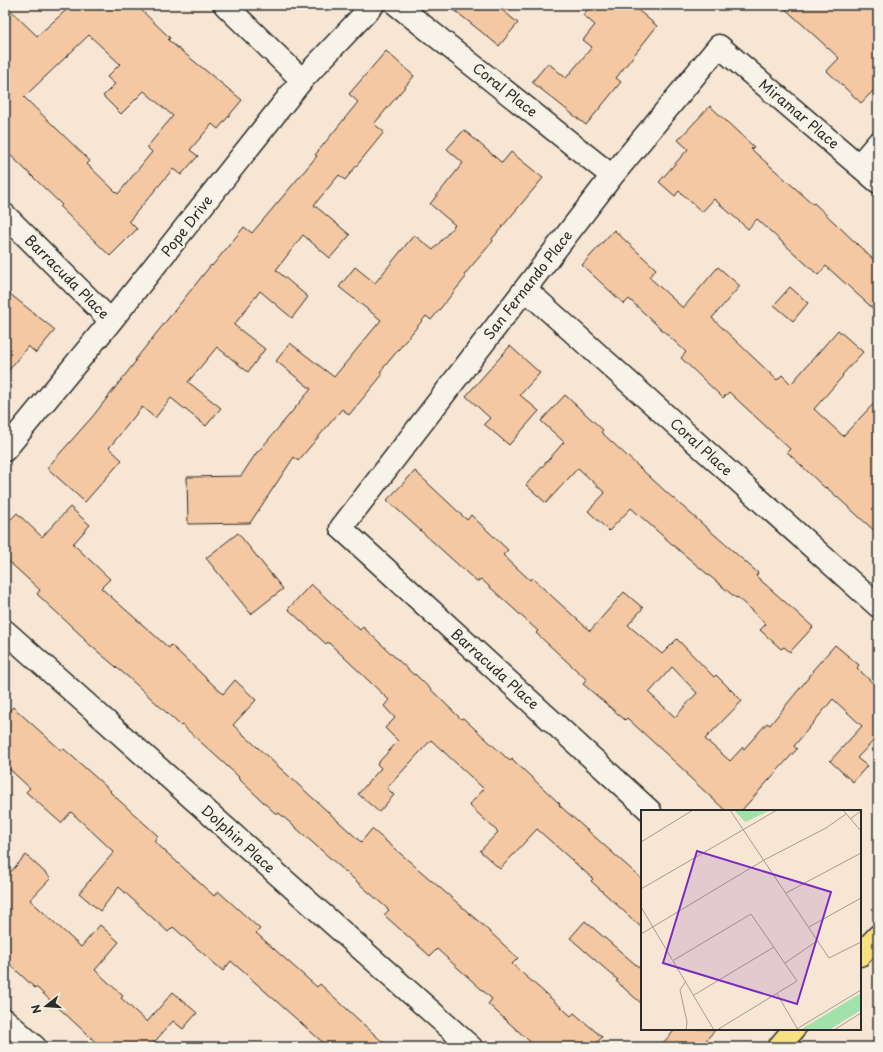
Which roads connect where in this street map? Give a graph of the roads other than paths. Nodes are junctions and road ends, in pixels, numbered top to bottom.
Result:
1 (225, 5) edge
2 (373, 5) edge
3 (397, 5) edge
4 (719, 46) joint
5 (302, 80) junction
6 (878, 143) edge
7 (859, 165) junction
8 (612, 176) junction
9 (878, 182) edge
10 (5, 215) edge
11 (525, 289) junction
12 (111, 321) junction
13 (5, 450) edge
14 (340, 528) joint
15 (878, 606) edge
16 (5, 631) edge
17 (649, 810) edge
18 (878, 936) edge
19 (861, 954) edge
20 (5, 1020) edge
21 (793, 1030) edge
22 (35, 1047) edge
23 (471, 1047) edge
24 (779, 1047) edge

1 - 5 street
2 - 5 street, Pope Drive
3 - 8 street, Coral Place
4 - 7 street, Miramar Place
4 - 8 street, San Fernando Place
5 - 12 street, Pope Drive
6 - 7 street
7 - 9 street, Miramar Place
8 - 11 street, San Fernando Place
10 - 12 street, Barracuda Place
11 - 14 street, San Fernando Place
11 - 15 street, Coral Place
12 - 13 street, Pope Drive
14 - 17 street, Barracuda Place
16 - 23 street, Dolphin Place
18 - 19 main road
20 - 22 street
21 - 24 main road

